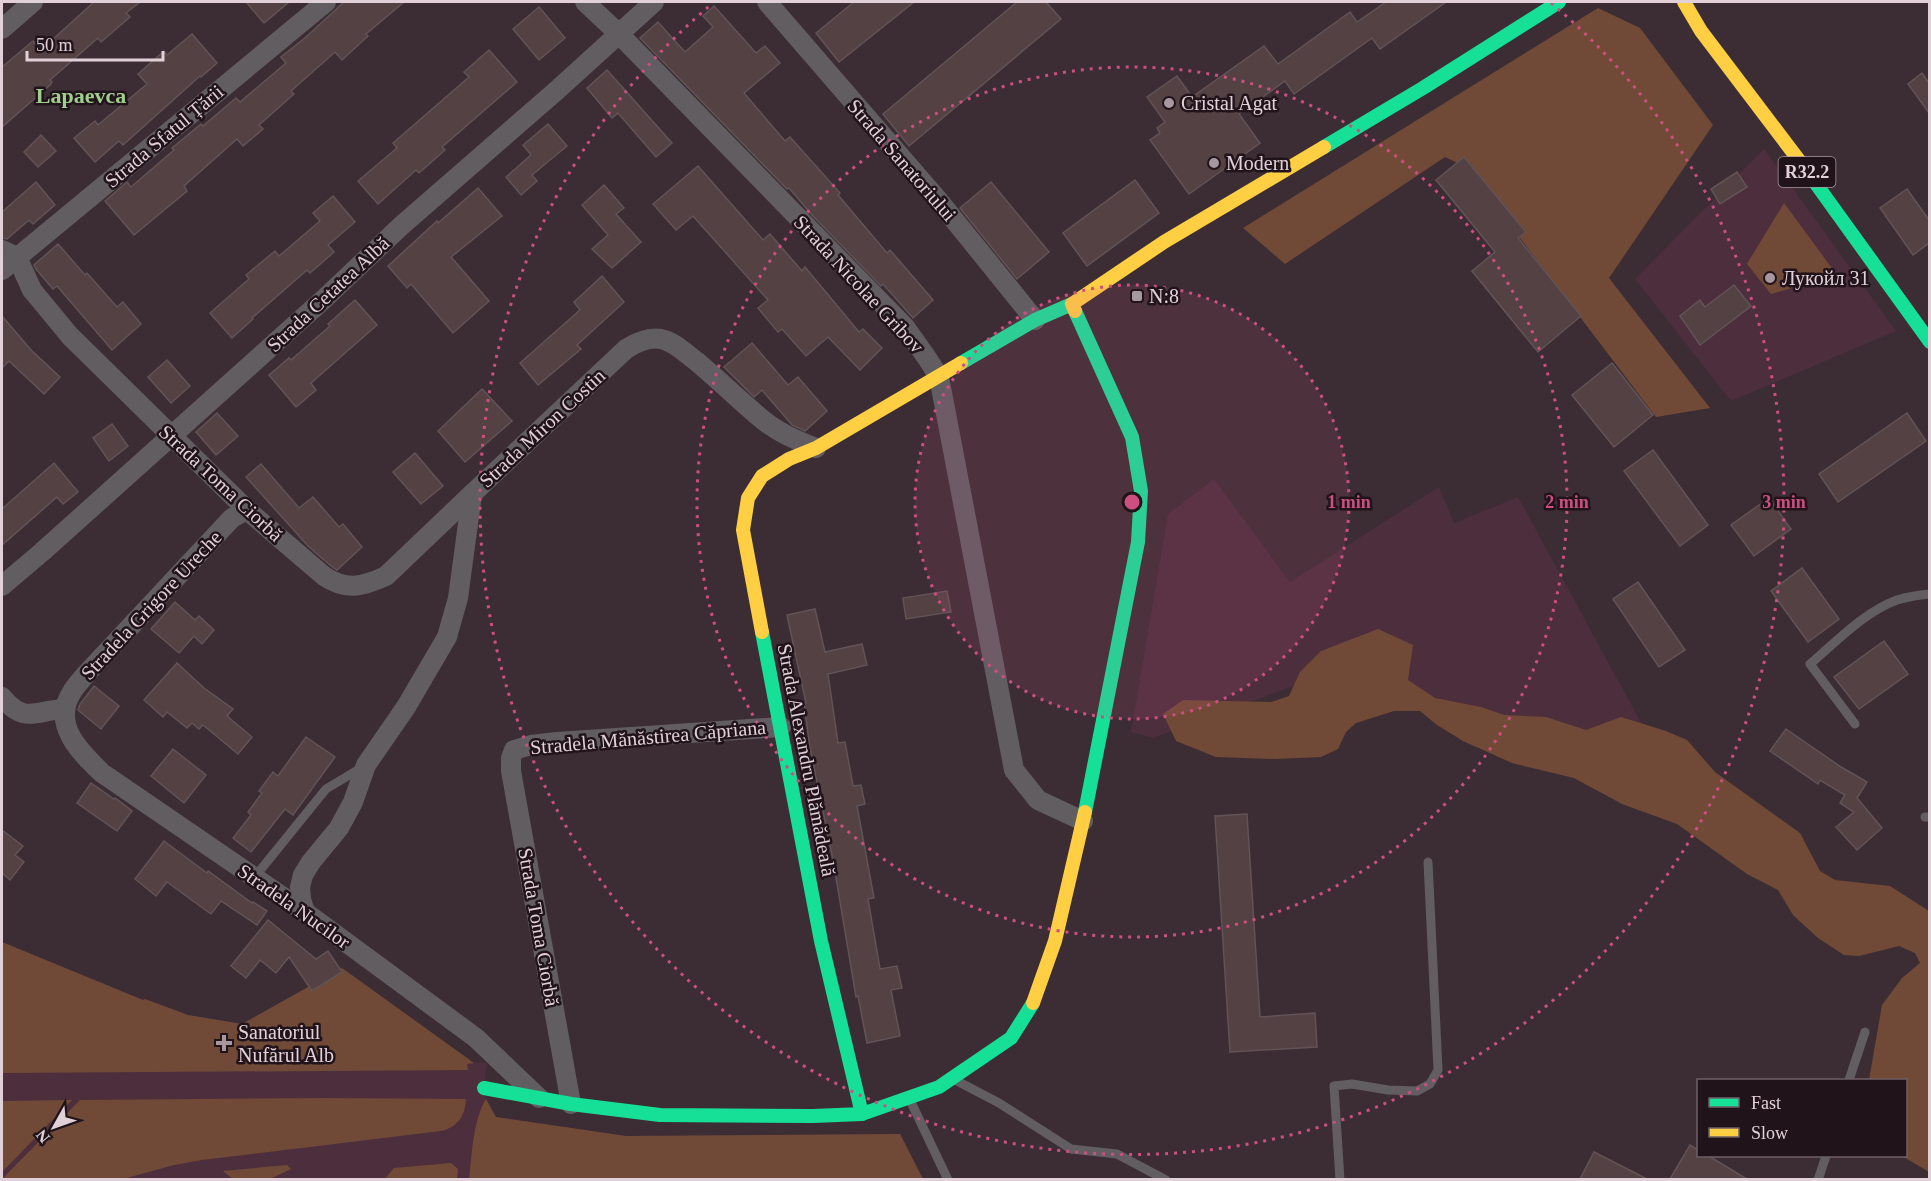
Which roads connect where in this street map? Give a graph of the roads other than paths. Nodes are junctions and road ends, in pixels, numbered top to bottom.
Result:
1 (33, 2) edge
2 (326, 2) edge
3 (585, 2) edge
4 (654, 2) edge
5 (766, 2) edge
6 (1559, 2) edge
7 (1684, 2) edge
8 (2, 29) edge
9 (620, 34) junction
10 (9, 254) edge
11 (2, 270) edge
12 (1072, 304) junction
13 (1035, 320) junction
14 (1929, 342) edge
15 (939, 377) junction
16 (171, 437) junction
17 (816, 448) junction
18 (472, 494) junction
19 (247, 510) junction
20 (2, 586) edge
21 (1929, 594) edge
22 (2, 697) edge
23 (65, 709) junction
24 (1855, 724) dead end
25 (781, 727) junction
26 (514, 750) joint
27 (366, 765) junction
28 (1083, 820) junction
29 (1428, 862) dead end
30 (254, 878) junction
31 (305, 912) junction
32 (1865, 1032) dead end
33 (952, 1078) junction
34 (1849, 1079) edge
35 (484, 1088) dead end
36 (909, 1097) junction
37 (538, 1098) junction
38 (571, 1104) junction
39 (861, 1114) junction
40 (1825, 1157) edge
41 (948, 1179) edge
42 (1166, 1179) edge
43 (1340, 1179) edge
44 (1818, 1179) edge

1 - 8 street
2 - 10 street, Strada Sfatul Țării
3 - 9 street, Strada Nicolae Gribov
4 - 9 street, Strada Cetatea Albă
5 - 13 street, Strada Sanatoriului
6 - 12 street, Strada Alexandru Plămădeală
7 - 14 street, R32.2
9 - 15 street, Strada Nicolae Gribov
9 - 16 street, Strada Cetatea Albă
10 - 11 street, Strada Sfatul Țării
10 - 16 street, Strada Toma Ciorbă
12 - 13 street, Strada Alexandru Plămădeală
12 - 28 street
13 - 15 street, Strada Alexandru Plămădeală
15 - 17 street, Strada Alexandru Plămădeală
15 - 28 street, Strada Nicolae Gribov
16 - 19 street, Strada Toma Ciorbă
16 - 20 street, Strada Cetatea Albă
17 - 18 street, Strada Miron Costin
17 - 25 street, Strada Alexandru Plămădeală
18 - 19 street, Strada Toma Ciorbă
18 - 27 street, Strada Miron Costin
19 - 23 street, Stradela Grigore Ureche
21 - 24 lane
22 - 23 street
23 - 30 street, Stradela Nucilor
25 - 26 street, Stradela Mănăstirea Căpriana
25 - 39 street, Strada Alexandru Plămădeală
26 - 38 street, Strada Toma Ciorbă
27 - 30 lane
27 - 31 street, Strada Miron Costin
28 - 33 street
29 - 43 lane
30 - 31 street, Stradela Nucilor
31 - 37 street, Stradela Nucilor
32 - 34 lane
33 - 36 street
33 - 42 lane
35 - 37 street
36 - 39 street
36 - 41 lane
37 - 38 street
38 - 39 street
40 - 44 lane

